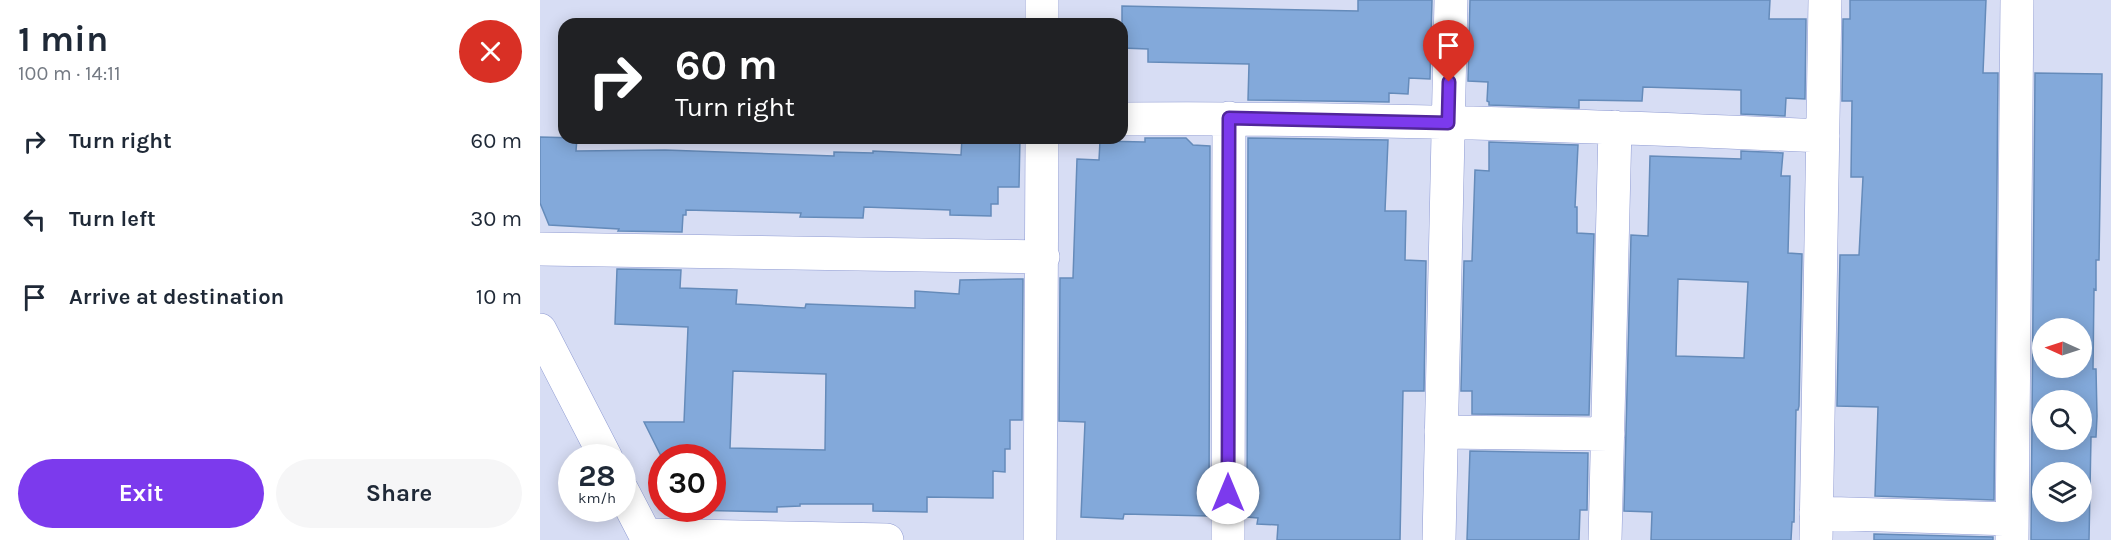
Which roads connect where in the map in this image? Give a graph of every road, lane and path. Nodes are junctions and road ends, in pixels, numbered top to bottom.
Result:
1 (1042, 0) edge
2 (1451, 0) edge
3 (1825, 0) edge
4 (2017, 0) edge
5 (1042, 18) edge
6 (1229, 118) junction
7 (1128, 119) edge
8 (1448, 123) junction
9 (1615, 127) junction
10 (1823, 136) junction
11 (1042, 144) edge
12 (540, 249) edge
13 (1043, 257) junction
14 (540, 330) edge
15 (1441, 432) junction
16 (1608, 434) junction
17 (599, 444) edge
18 (636, 517) edge
19 (1816, 527) edge
20 (2012, 530) edge
21 (647, 538) edge
22 (852, 540) edge
23 (887, 540) edge
24 (1040, 540) edge
25 (1228, 540) edge
26 (1439, 540) edge
27 (1605, 540) edge

1 - 5 street
2 - 8 street
3 - 10 street
4 - 20 street
6 - 7 street
6 - 8 street
6 - 25 street
8 - 9 street
8 - 15 street
9 - 10 street
9 - 16 street
10 - 19 street
11 - 13 street
12 - 13 street
13 - 24 street
14 - 17 street
15 - 16 street
15 - 26 street
16 - 27 street
18 - 21 street
19 - 20 street
21 - 22 street
22 - 23 street

